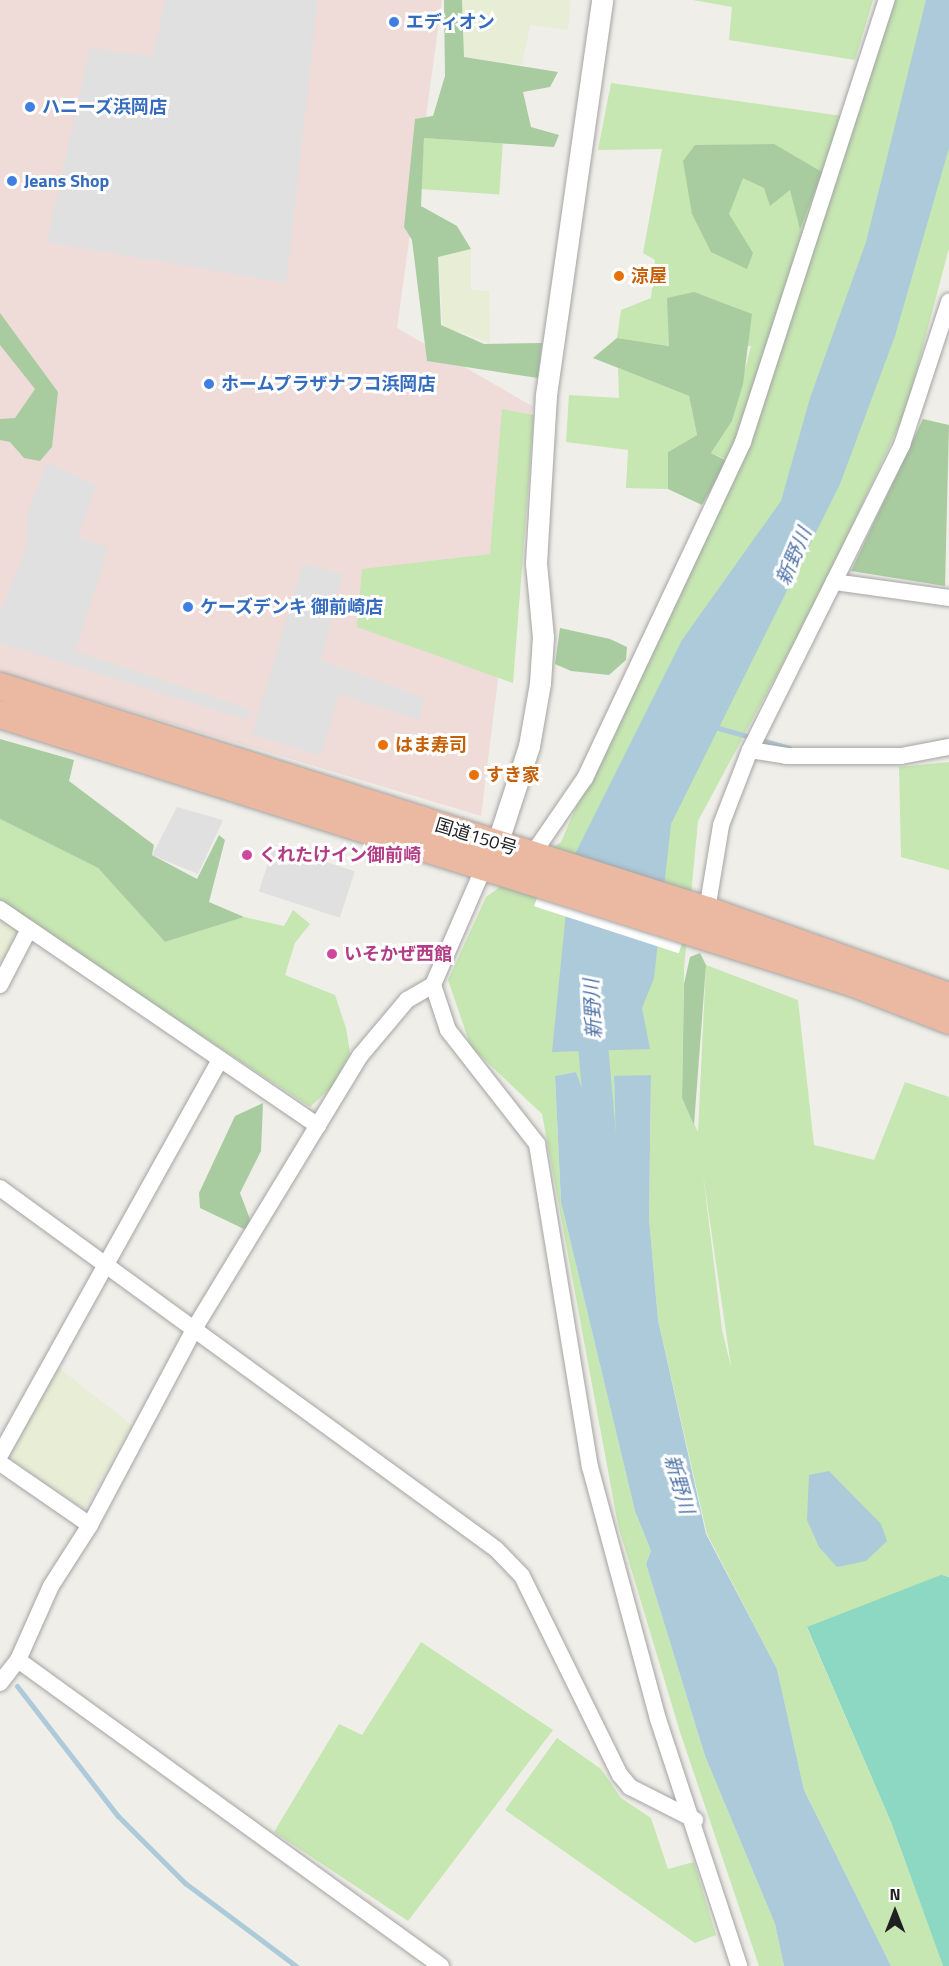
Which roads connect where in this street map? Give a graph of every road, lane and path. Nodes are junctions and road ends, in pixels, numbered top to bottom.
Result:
1 (602, 0) edge
2 (886, 0) edge
3 (949, 302) edge
4 (834, 582) junction
5 (949, 598) edge
6 (0, 686) edge
7 (0, 714) edge
8 (949, 747) edge
9 (750, 750) junction
10 (497, 844) junction
11 (541, 858) junction
12 (482, 870) junction
13 (700, 908) junction
14 (0, 909) edge
15 (29, 929) junction
16 (0, 985) edge
17 (433, 985) junction
18 (949, 996) edge
19 (949, 1020) edge
20 (220, 1059) junction
21 (318, 1125) junction
22 (0, 1188) edge
23 (105, 1265) junction
24 (194, 1329) junction
25 (0, 1455) edge
26 (0, 1463) edge
27 (90, 1525) junction
28 (18, 1660) junction
29 (0, 1683) edge
30 (695, 1820) junction
31 (441, 1966) edge
32 (739, 1966) edge

1 - 10 street
2 - 11 street
3 - 4 street
4 - 5 street
4 - 9 street
6 - 10 highway, 国道150号
7 - 12 highway, 国道150号
8 - 9 street
9 - 13 street
10 - 11 highway, 国道150号
10 - 12 street
11 - 13 highway, 国道150号
12 - 17 street
12 - 19 highway, 国道150号
13 - 18 highway, 国道150号
14 - 15 street
15 - 16 street
15 - 20 street
17 - 21 street
17 - 30 street
20 - 21 street
20 - 23 street
21 - 24 street
22 - 23 street
23 - 24 street
23 - 25 street
24 - 27 street
24 - 30 street
26 - 27 street
27 - 28 street
28 - 29 street
28 - 31 street
30 - 32 street

